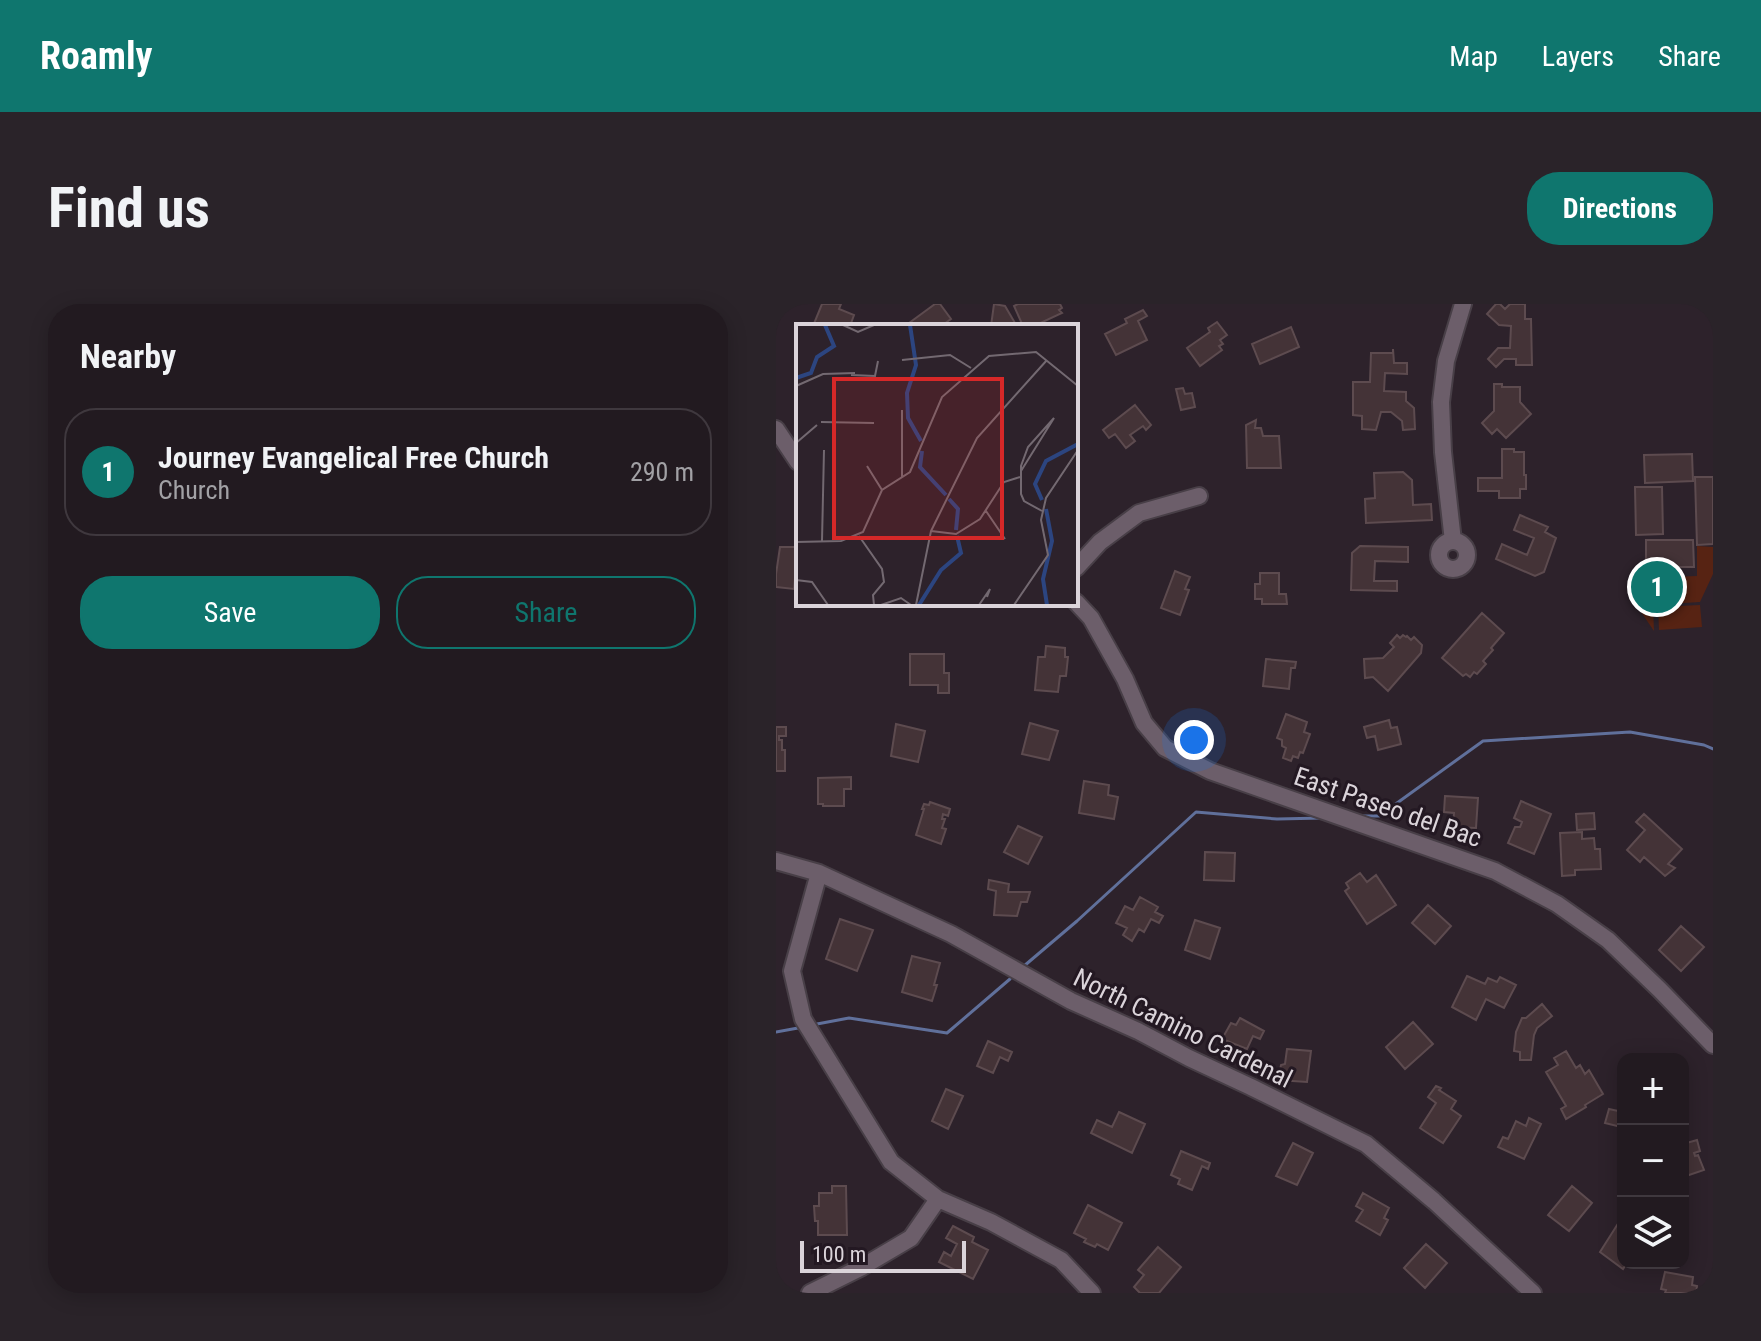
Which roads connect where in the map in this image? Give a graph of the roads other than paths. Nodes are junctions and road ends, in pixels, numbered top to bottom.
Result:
1 (1463, 304) edge
2 (776, 429) edge
3 (796, 459) edge
4 (1199, 496) dead end
5 (1453, 541) dead end
6 (1078, 566) edge
7 (1078, 604) edge
8 (776, 861) edge
9 (819, 873) junction
10 (1713, 1045) edge
11 (938, 1199) junction
12 (810, 1293) edge
13 (1092, 1293) edge
14 (1533, 1293) edge

1 - 5 street
2 - 3 street
4 - 6 street
7 - 10 street, East Paseo del Bac
8 - 9 street, North Camino Cardenal
9 - 11 street
9 - 14 street, North Camino Cardenal
11 - 12 street
11 - 13 street

